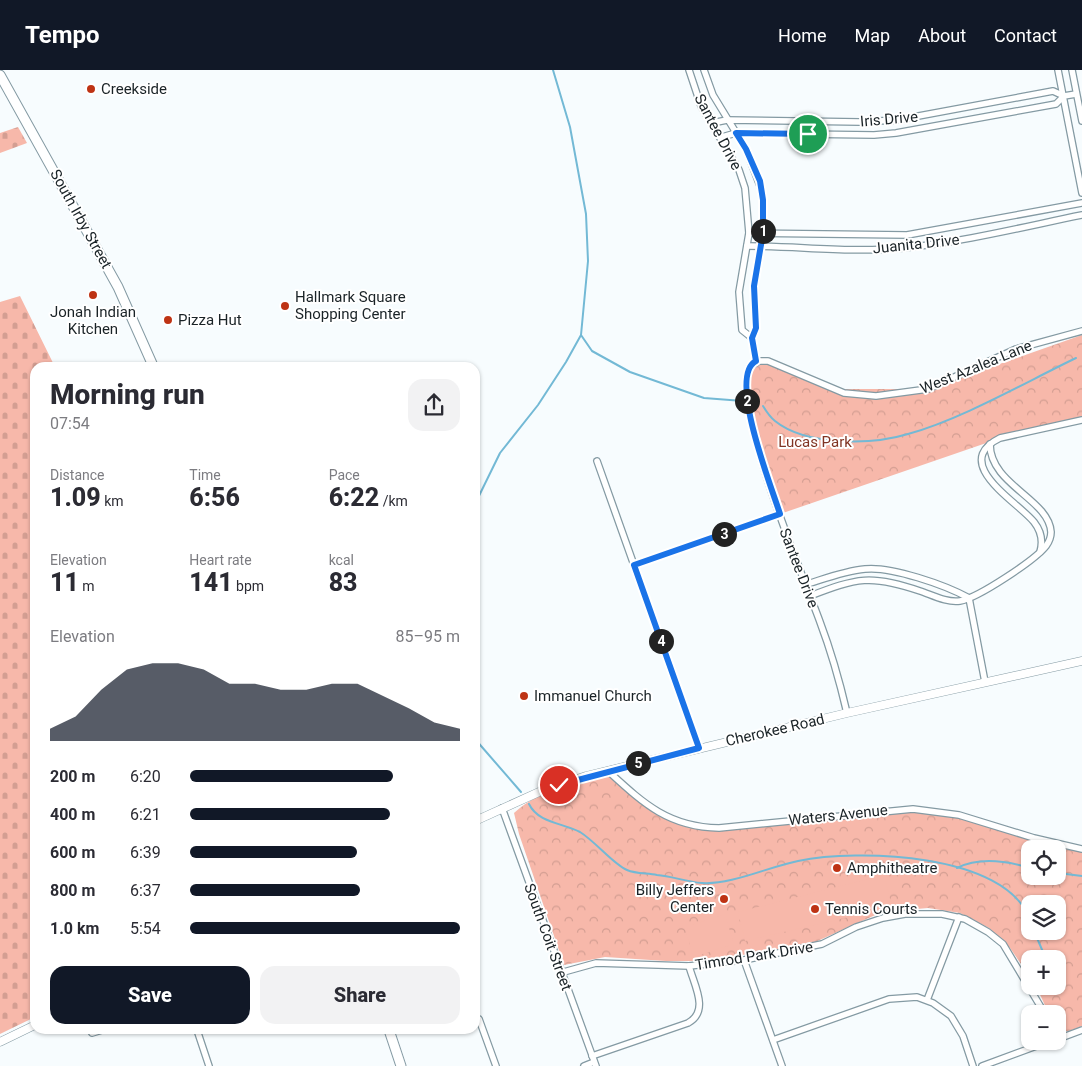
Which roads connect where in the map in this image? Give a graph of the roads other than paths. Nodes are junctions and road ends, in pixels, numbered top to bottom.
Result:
1 (689, 70) edge
2 (704, 70) edge
3 (1058, 70) edge
4 (1072, 70) edge
5 (0, 74) edge
6 (1076, 94) junction
7 (1064, 96) junction
8 (727, 120) junction
9 (1082, 121) edge
10 (712, 123) junction
11 (736, 133) junction
12 (722, 137) junction
13 (1082, 193) edge
14 (1082, 203) edge
15 (1082, 215) edge
16 (749, 233) junction
17 (763, 233) junction
18 (747, 246) junction
19 (760, 246) junction
20 (1082, 331) edge
21 (752, 338) junction
22 (756, 361) junction
23 (151, 362) edge
24 (1082, 420) edge
25 (990, 444) junction
26 (597, 461) dead end
27 (780, 514) junction
28 (1040, 552) junction
29 (634, 565) junction
30 (804, 585) junction
31 (810, 596) junction
32 (969, 598) junction
33 (1082, 661) edge
34 (985, 682) junction
35 (847, 713) junction
36 (699, 748) junction
37 (608, 771) junction
38 (502, 808) junction
39 (480, 819) edge
40 (1082, 849) edge
41 (959, 917) junction
42 (744, 960) junction
43 (688, 966) junction
44 (560, 973) junction
45 (927, 1000) junction
46 (1040, 1005) edge
47 (480, 1022) edge
48 (30, 1028) edge
49 (1082, 1030) edge
50 (198, 1034) edge
51 (390, 1034) edge
52 (1066, 1035) edge
53 (773, 1040) junction
54 (0, 1042) edge
55 (1026, 1050) edge
56 (594, 1061) edge
57 (210, 1066) edge
58 (401, 1066) edge
59 (496, 1066) edge
60 (584, 1066) edge
61 (782, 1066) edge
62 (974, 1066) edge
63 (982, 1066) edge

1 - 10 street, Santee Drive
2 - 8 street, Santee Drive
3 - 7 street
4 - 6 street
5 - 23 main road, South Irby Street
6 - 7 street, Iris Drive
6 - 9 street
7 - 8 street, Iris Drive
7 - 11 street, Iris Drive
7 - 13 street
8 - 10 street, Iris Drive
8 - 11 street, Santee Drive
10 - 12 street, Santee Drive
11 - 12 street, Iris Drive
11 - 17 street, Santee Drive
12 - 16 street, Santee Drive
14 - 17 street, Juanita Drive
15 - 19 street, Juanita Drive
16 - 17 street, Juanita Drive
16 - 18 street, Santee Drive
17 - 19 street, Santee Drive
18 - 19 street, Juanita Drive
18 - 21 street, Santee Drive
19 - 21 street, Santee Drive
20 - 22 street, West Azalea Lane
21 - 22 street, Santee Drive
22 - 27 street, Santee Drive
24 - 25 street
25 - 28 street
25 - 28 street
26 - 29 street
27 - 29 street
27 - 30 street, Santee Drive
28 - 32 street
29 - 36 street
30 - 31 street, Santee Drive
30 - 32 street
31 - 32 street
31 - 35 street, Santee Drive
32 - 34 street
33 - 34 street, Cherokee Road
34 - 35 street, Cherokee Road
35 - 36 street, Cherokee Road
36 - 37 street, Cherokee Road
37 - 38 street, Cherokee Road
37 - 40 street, Waters Avenue
38 - 39 street, Cherokee Road
38 - 44 street, South Coit Street
41 - 42 street, Timrod Park Drive
41 - 45 street
41 - 46 street, Timrod Park Drive
42 - 43 street, Timrod Park Drive
42 - 53 street
43 - 44 street, Timrod Park Drive
43 - 56 street
44 - 56 street, South Coit Street
45 - 53 street
45 - 62 street
47 - 59 street
48 - 54 street
49 - 52 street
50 - 57 street
51 - 58 main road
53 - 61 street
55 - 63 street
56 - 60 street

